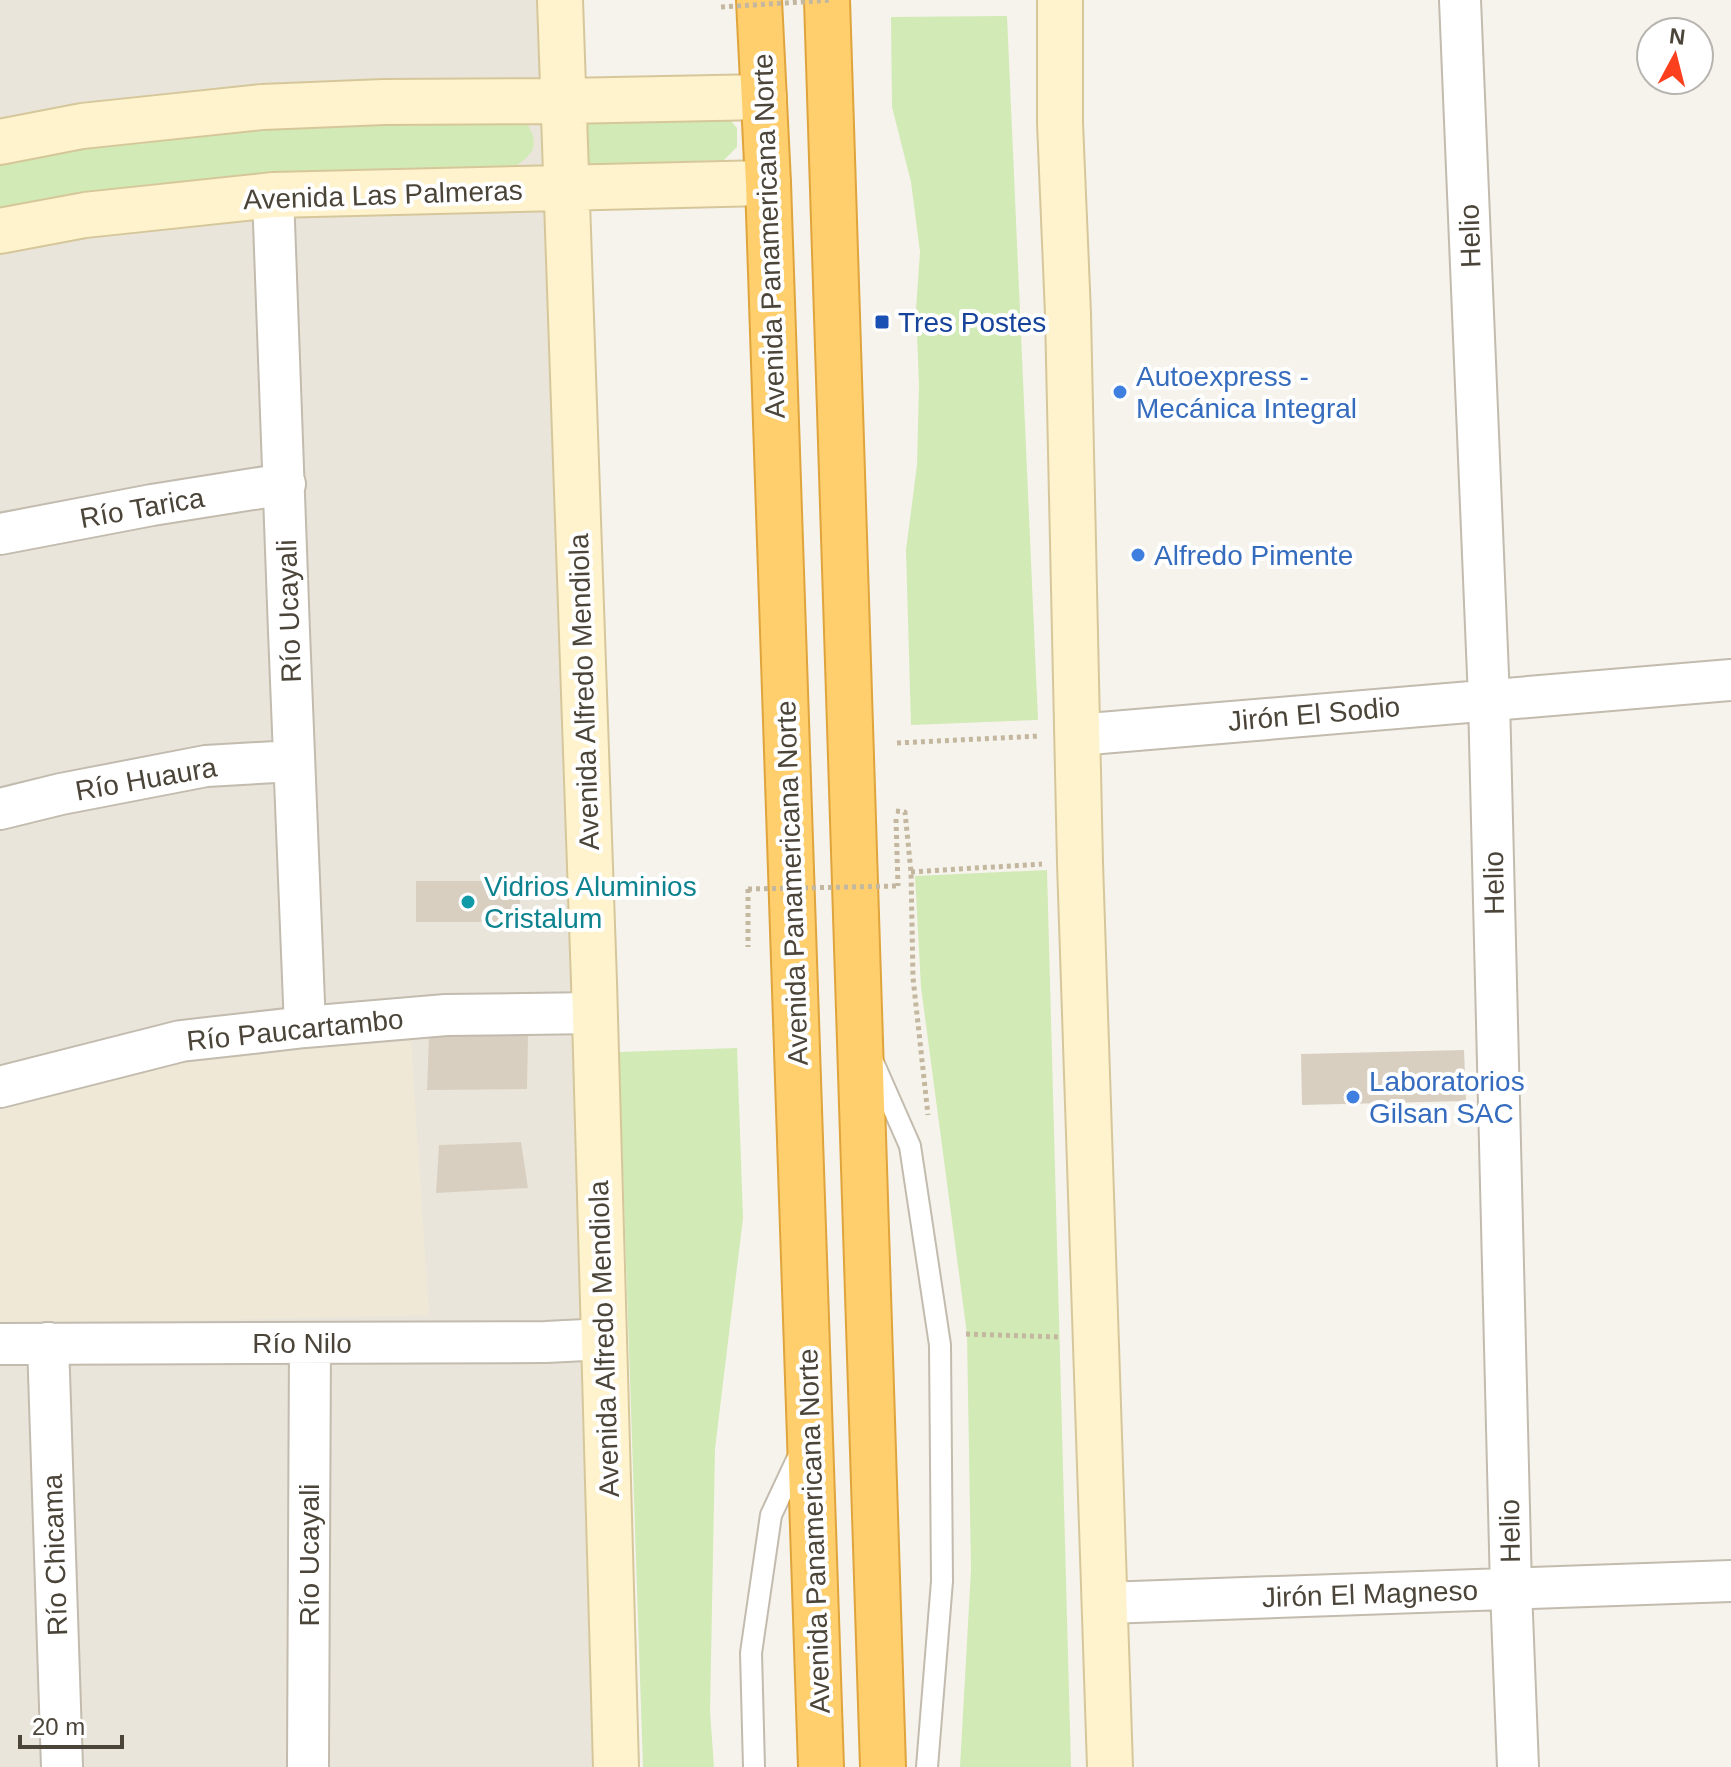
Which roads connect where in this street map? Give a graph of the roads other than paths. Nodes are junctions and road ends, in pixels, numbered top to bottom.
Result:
1 (560, 0) edge
2 (830, 0) edge
3 (1060, 0) edge
4 (1460, 0) edge
5 (740, 4) edge
6 (764, 97) junction
7 (564, 101) junction
8 (0, 142) edge
9 (768, 183) junction
10 (566, 190) junction
11 (273, 195) junction
12 (0, 231) edge
13 (285, 484) junction
14 (0, 534) edge
15 (1731, 680) edge
16 (1489, 699) junction
17 (1077, 735) junction
18 (293, 761) junction
19 (0, 809) edge
20 (595, 1013) junction
21 (305, 1027) junction
22 (861, 1035) junction
23 (0, 1087) edge
24 (605, 1339) junction
25 (48, 1343) junction
26 (310, 1343) junction
27 (0, 1344) edge
28 (811, 1429) junction
29 (1731, 1581) edge
30 (1511, 1589) junction
31 (1105, 1603) junction
32 (62, 1767) edge
33 (308, 1767) edge
34 (616, 1767) edge
35 (754, 1767) edge
36 (821, 1767) edge
37 (883, 1767) edge
38 (927, 1767) edge
39 (1110, 1767) edge
40 (1518, 1767) edge

1 - 7 main road, Avenida Alfredo Mendiola
2 - 22 highway
3 - 17 main road
4 - 16 street, Helio
5 - 6 highway, Avenida Panamericana Norte
6 - 7 main road
6 - 9 highway, Avenida Panamericana Norte
7 - 8 main road
7 - 10 main road, Avenida Alfredo Mendiola
9 - 10 main road, Avenida Las Palmeras
9 - 28 highway, Avenida Panamericana Norte
10 - 11 main road, Avenida Las Palmeras
10 - 20 main road, Avenida Alfredo Mendiola
11 - 12 main road, Avenida Las Palmeras
11 - 13 street, Río Ucayali
13 - 14 street, Río Tarica
13 - 18 street, Río Ucayali
15 - 16 street, Jirón El Sodio
16 - 17 street, Jirón El Sodio
16 - 30 street, Helio
17 - 31 main road
18 - 19 street, Río Huaura
18 - 21 street, Río Ucayali
20 - 21 street, Río Paucartambo
20 - 24 main road, Avenida Alfredo Mendiola
21 - 23 street, Río Paucartambo
22 - 37 highway
22 - 38 lane
24 - 26 street, Río Nilo
24 - 34 main road, Avenida Alfredo Mendiola
25 - 26 street, Río Nilo
25 - 27 street, Río Nilo
25 - 32 street, Río Chicama
26 - 33 street, Río Ucayali
28 - 35 lane
28 - 36 highway, Avenida Panamericana Norte
29 - 30 street, Jirón El Magneso
30 - 31 street, Jirón El Magneso
30 - 40 street, Helio
31 - 39 main road

